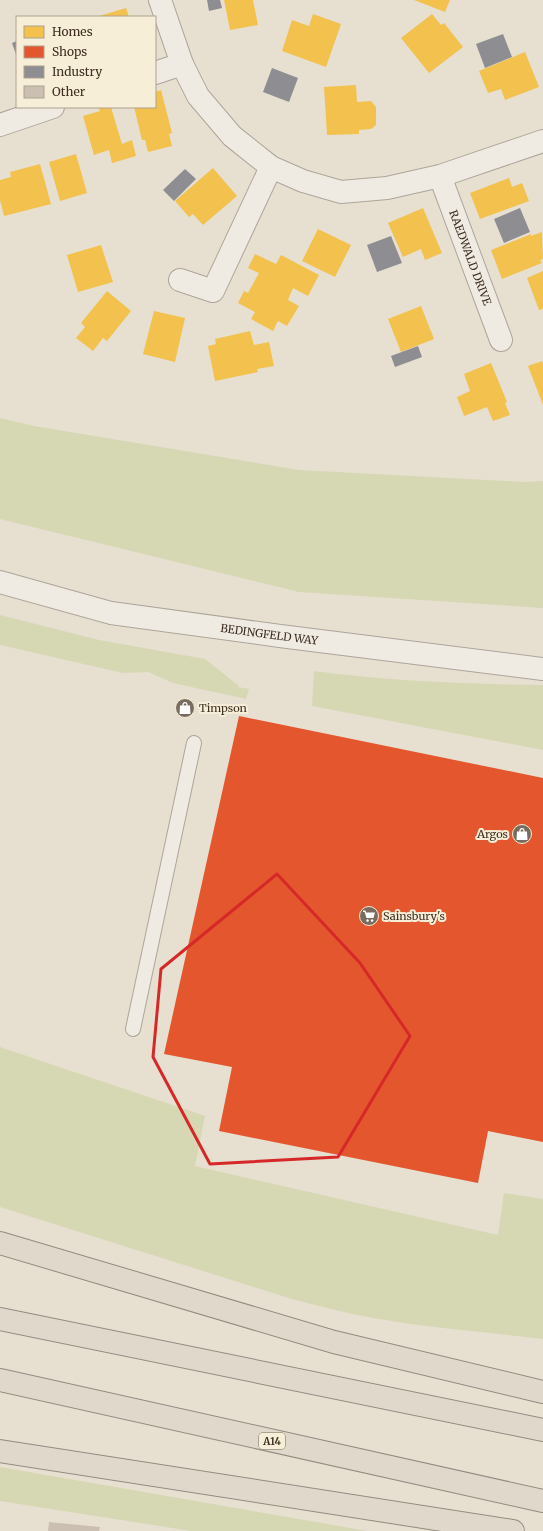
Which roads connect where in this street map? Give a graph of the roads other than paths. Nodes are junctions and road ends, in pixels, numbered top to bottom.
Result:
1 (160, 0) edge
2 (182, 64) junction
3 (156, 73) edge
4 (50, 108) edge
5 (0, 125) edge
6 (543, 141) edge
7 (271, 167) junction
8 (440, 176) junction
9 (180, 280) dead end
10 (501, 340) dead end
11 (0, 582) edge
12 (543, 669) edge
13 (194, 743) dead end
14 (133, 1029) dead end
15 (0, 1243) edge
16 (0, 1319) edge
17 (0, 1380) edge
18 (543, 1392) edge
19 (543, 1430) edge
20 (0, 1451) edge
21 (543, 1501) edge
22 (513, 1531) edge

1 - 2 street
2 - 3 street
2 - 7 street
4 - 5 street
6 - 8 street
7 - 8 street
7 - 9 street
8 - 10 street, RAEDWALD DRIVE
11 - 12 street, BEDINGFELD WAY
13 - 14 lane
15 - 18 highway
16 - 19 highway
17 - 21 highway, A14
20 - 22 highway

